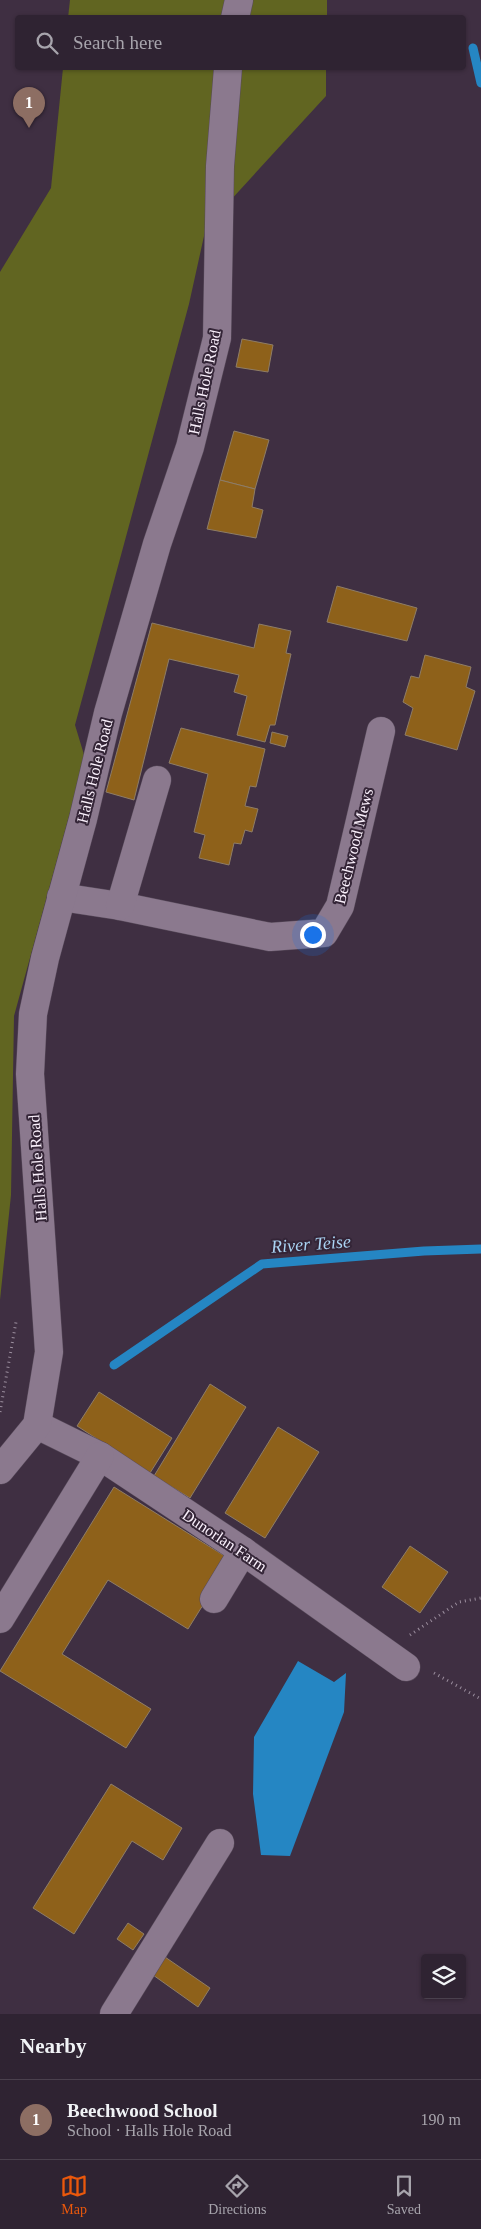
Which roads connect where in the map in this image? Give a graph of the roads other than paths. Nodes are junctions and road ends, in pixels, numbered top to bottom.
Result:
1 (239, 0) edge
2 (236, 15) edge
3 (228, 70) edge
4 (381, 731) dead end
5 (157, 780) dead end
6 (61, 897) junction
7 (120, 906) junction
8 (37, 1425) junction
9 (100, 1456) junction
10 (0, 1470) edge
11 (243, 1551) junction
12 (214, 1599) dead end
13 (0, 1619) edge
14 (406, 1667) dead end
15 (220, 1843) dead end
16 (114, 2014) edge

1 - 2 street
3 - 6 street, Halls Hole Road
4 - 7 street, Beechwood Mews
5 - 7 street
6 - 7 street, Beechwood Mews
6 - 8 street, Halls Hole Road
8 - 9 street, Dunorlan Farm
8 - 10 street, Halls Hole Road
9 - 11 street, Dunorlan Farm
9 - 13 street
11 - 12 street
11 - 14 street, Dunorlan Farm
15 - 16 street

